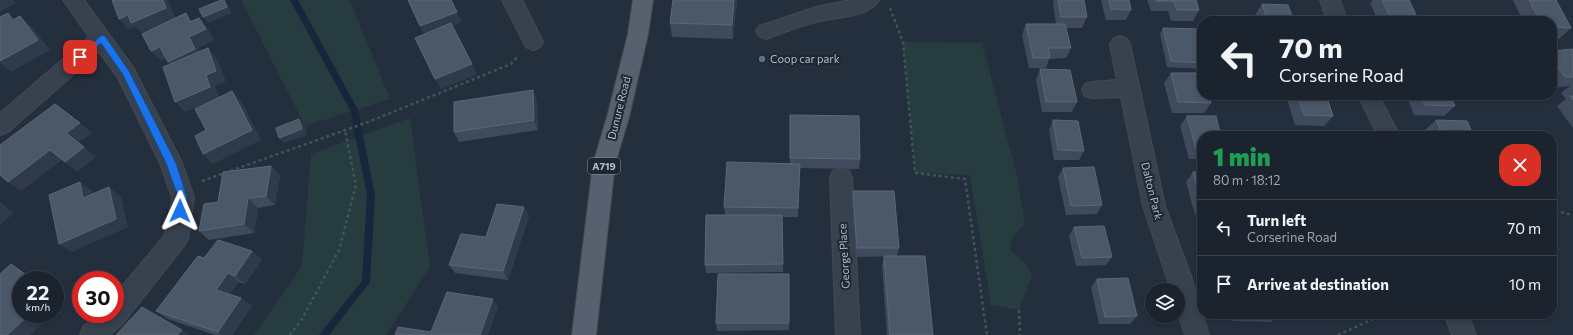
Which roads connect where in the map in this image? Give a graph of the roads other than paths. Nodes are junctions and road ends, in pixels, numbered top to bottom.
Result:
1 (73, 0) edge
2 (512, 0) edge
3 (643, 0) edge
4 (869, 0) edge
5 (1330, 0) edge
6 (1335, 16) edge
7 (766, 31) dead end
8 (102, 38) junction
9 (533, 42) road end
10 (1120, 44) dead end
11 (1129, 88) junction
12 (1092, 90) dead end
13 (1371, 100) edge
14 (0, 126) edge
15 (1387, 131) edge
16 (841, 178) dead end
17 (124, 303) edge
18 (1458, 319) edge
19 (105, 323) edge
20 (92, 335) edge
21 (584, 335) edge
22 (848, 335) edge
23 (1197, 335) edge
24 (1464, 335) edge

1 - 8 street
2 - 9 street
3 - 21 main road, Dunure Road / A719
4 - 7 street
5 - 6 street
8 - 14 street
8 - 17 street
10 - 11 street, Dalton Park
11 - 12 street
11 - 23 street, Dalton Park
13 - 15 street
16 - 22 street, George Place
18 - 24 street
19 - 20 street

